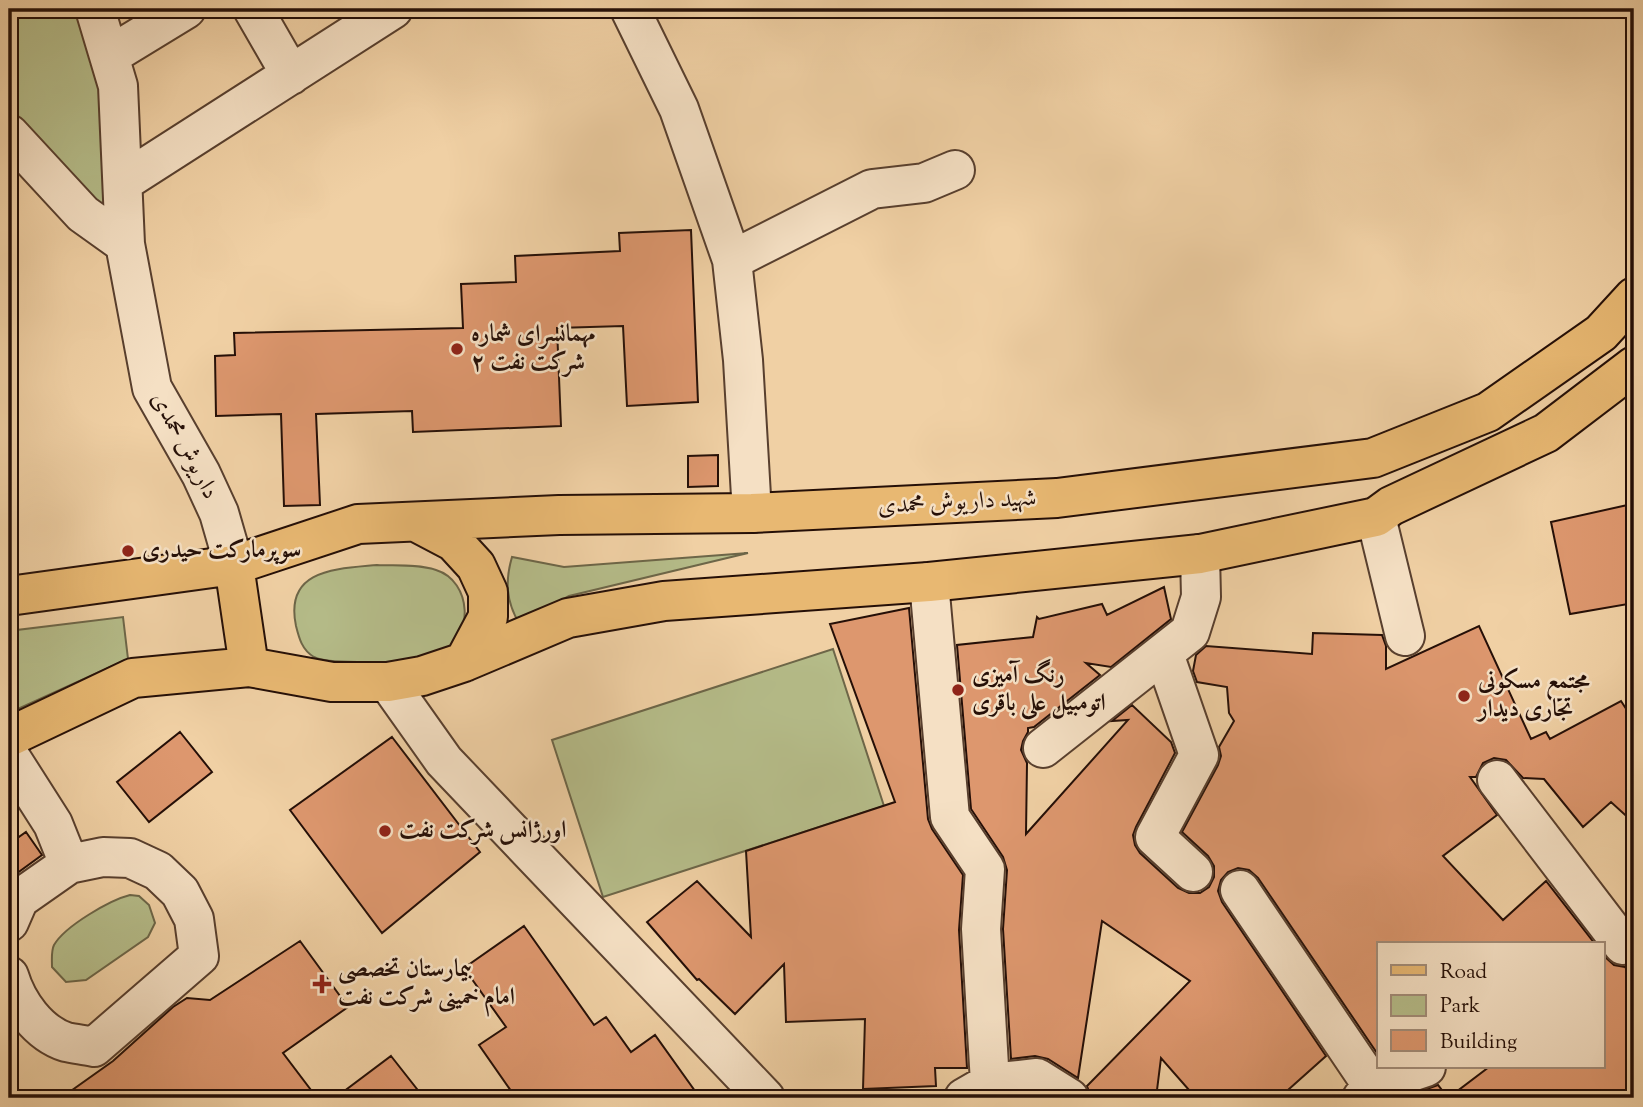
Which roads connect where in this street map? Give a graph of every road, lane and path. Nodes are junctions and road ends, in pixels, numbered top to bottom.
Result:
1 (95, 9) edge
2 (186, 9) edge
3 (253, 9) edge
4 (393, 9) edge
5 (642, 13) edge
6 (109, 56) junction
7 (291, 75) junction
8 (9, 134) edge
9 (955, 170) dead end
10 (123, 182) junction
11 (125, 244) junction
12 (732, 260) junction
13 (1634, 297) edge
14 (1634, 366) edge
15 (752, 513) junction
16 (1376, 517) junction
17 (416, 522) junction
18 (1200, 554) junction
19 (234, 565) junction
20 (929, 582) junction
21 (9, 596) edge
22 (1405, 636) dead end
23 (1164, 654) junction
24 (464, 662) junction
25 (249, 667) junction
26 (388, 682) junction
27 (9, 737) edge
28 (1043, 748) dead end
29 (9, 755) edge
30 (1497, 780) dead end
31 (69, 864) junction
32 (1193, 872) dead end
33 (1240, 890) dead end
34 (12, 903) edge
35 (1620, 948) edge
36 (9, 976) edge
37 (1424, 1068) edge
38 (977, 1091) edge
39 (1367, 1092) edge
40 (765, 1098) edge
41 (1069, 1098) edge

1 - 6 street, داریوش محمدی
2 - 6 street
3 - 7 street
4 - 7 street
5 - 12 street
6 - 10 street, داریوش محمدی
7 - 10 street
8 - 11 street
9 - 12 street
10 - 11 street, داریوش محمدی
11 - 19 street, داریوش محمدی
12 - 15 street
13 - 15 main road, شهید داریوش محمدی
14 - 16 main road
15 - 17 main road, شهید داریوش محمدی
16 - 18 main road
16 - 22 street
17 - 19 main road, شهید داریوش محمدی
17 - 24 main road
18 - 20 main road
18 - 23 street
19 - 21 main road, شهید داریوش محمدی
19 - 25 main road
20 - 24 main road
20 - 38 street
23 - 28 street
23 - 32 street
24 - 26 main road
25 - 26 main road
25 - 27 main road
26 - 40 street
29 - 31 street
30 - 35 street
31 - 34 street
31 - 36 street
33 - 39 street
37 - 39 street
38 - 41 street

